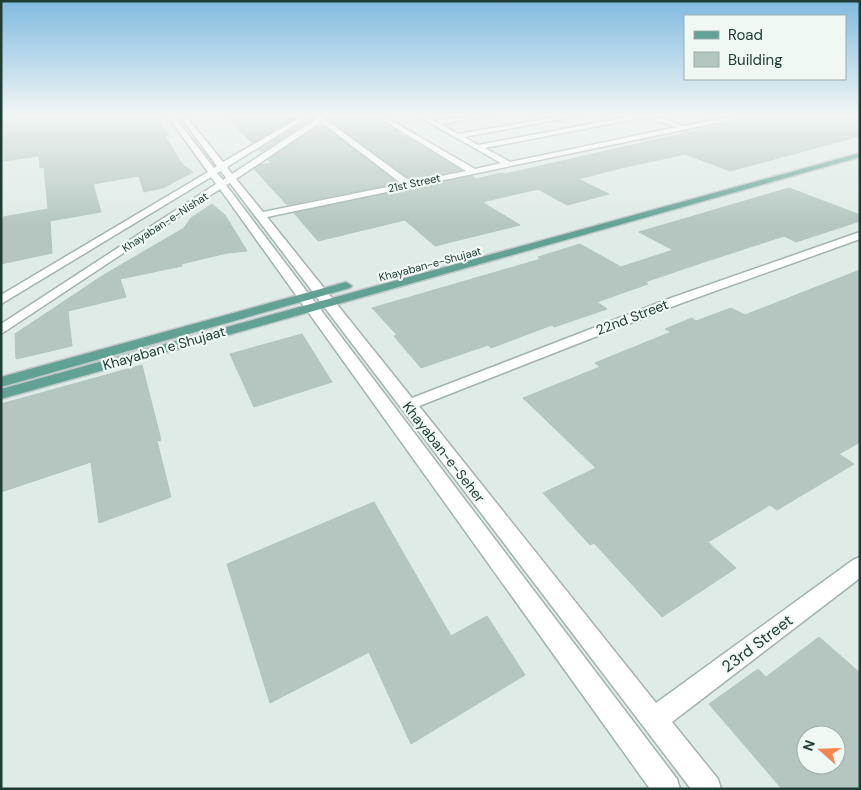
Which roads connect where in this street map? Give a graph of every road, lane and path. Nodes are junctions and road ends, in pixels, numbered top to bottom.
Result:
1 (202, 152) edge
2 (206, 152) edge
3 (256, 152) edge
4 (262, 152) edge
5 (367, 152) edge
6 (441, 152) edge
7 (487, 152) edge
8 (565, 152) edge
9 (850, 152) edge
10 (860, 156) edge
11 (508, 164) junction
12 (473, 171) junction
13 (222, 176) junction
14 (408, 184) junction
15 (260, 216) junction
16 (860, 235) edge
17 (1, 300) edge
18 (316, 300) junction
19 (1, 330) edge
20 (1, 382) edge
21 (1, 394) edge
22 (406, 405) junction
23 (860, 566) edge
24 (654, 720) junction
25 (667, 789) edge
26 (708, 789) edge

1 - 13 street, Khayaban-e-Seher
2 - 13 street, Khayaban-e-Seher
3 - 13 street, Khayaban-e-Nishat
4 - 13 street, Khayaban-e-Nishat
5 - 14 street
6 - 12 street
7 - 11 street
8 - 11 street, 21st Street
9 - 18 main road, Khayaban-e-Shujaat
10 - 18 main road, Khayaban-e-Shujaat
11 - 12 street, 21st Street
12 - 14 street, 21st Street
13 - 15 street, Khayaban-e-Seher
13 - 17 street, Khayaban-e-Nishat
13 - 18 street, Khayaban-e-Seher
13 - 19 street, Khayaban-e-Nishat
14 - 15 street, 21st Street
15 - 18 street, Khayaban-e-Seher
16 - 22 street, 22nd Street
18 - 20 main road, Khayaban-e-Shujaat
18 - 21 main road, Khayaban e Shujaat
18 - 22 street, Khayaban-e-Seher
18 - 25 street, Khayaban-e-Seher
22 - 24 street, Khayaban-e-Seher
23 - 24 street, 23rd Street
24 - 26 street, Khayaban-e-Seher

